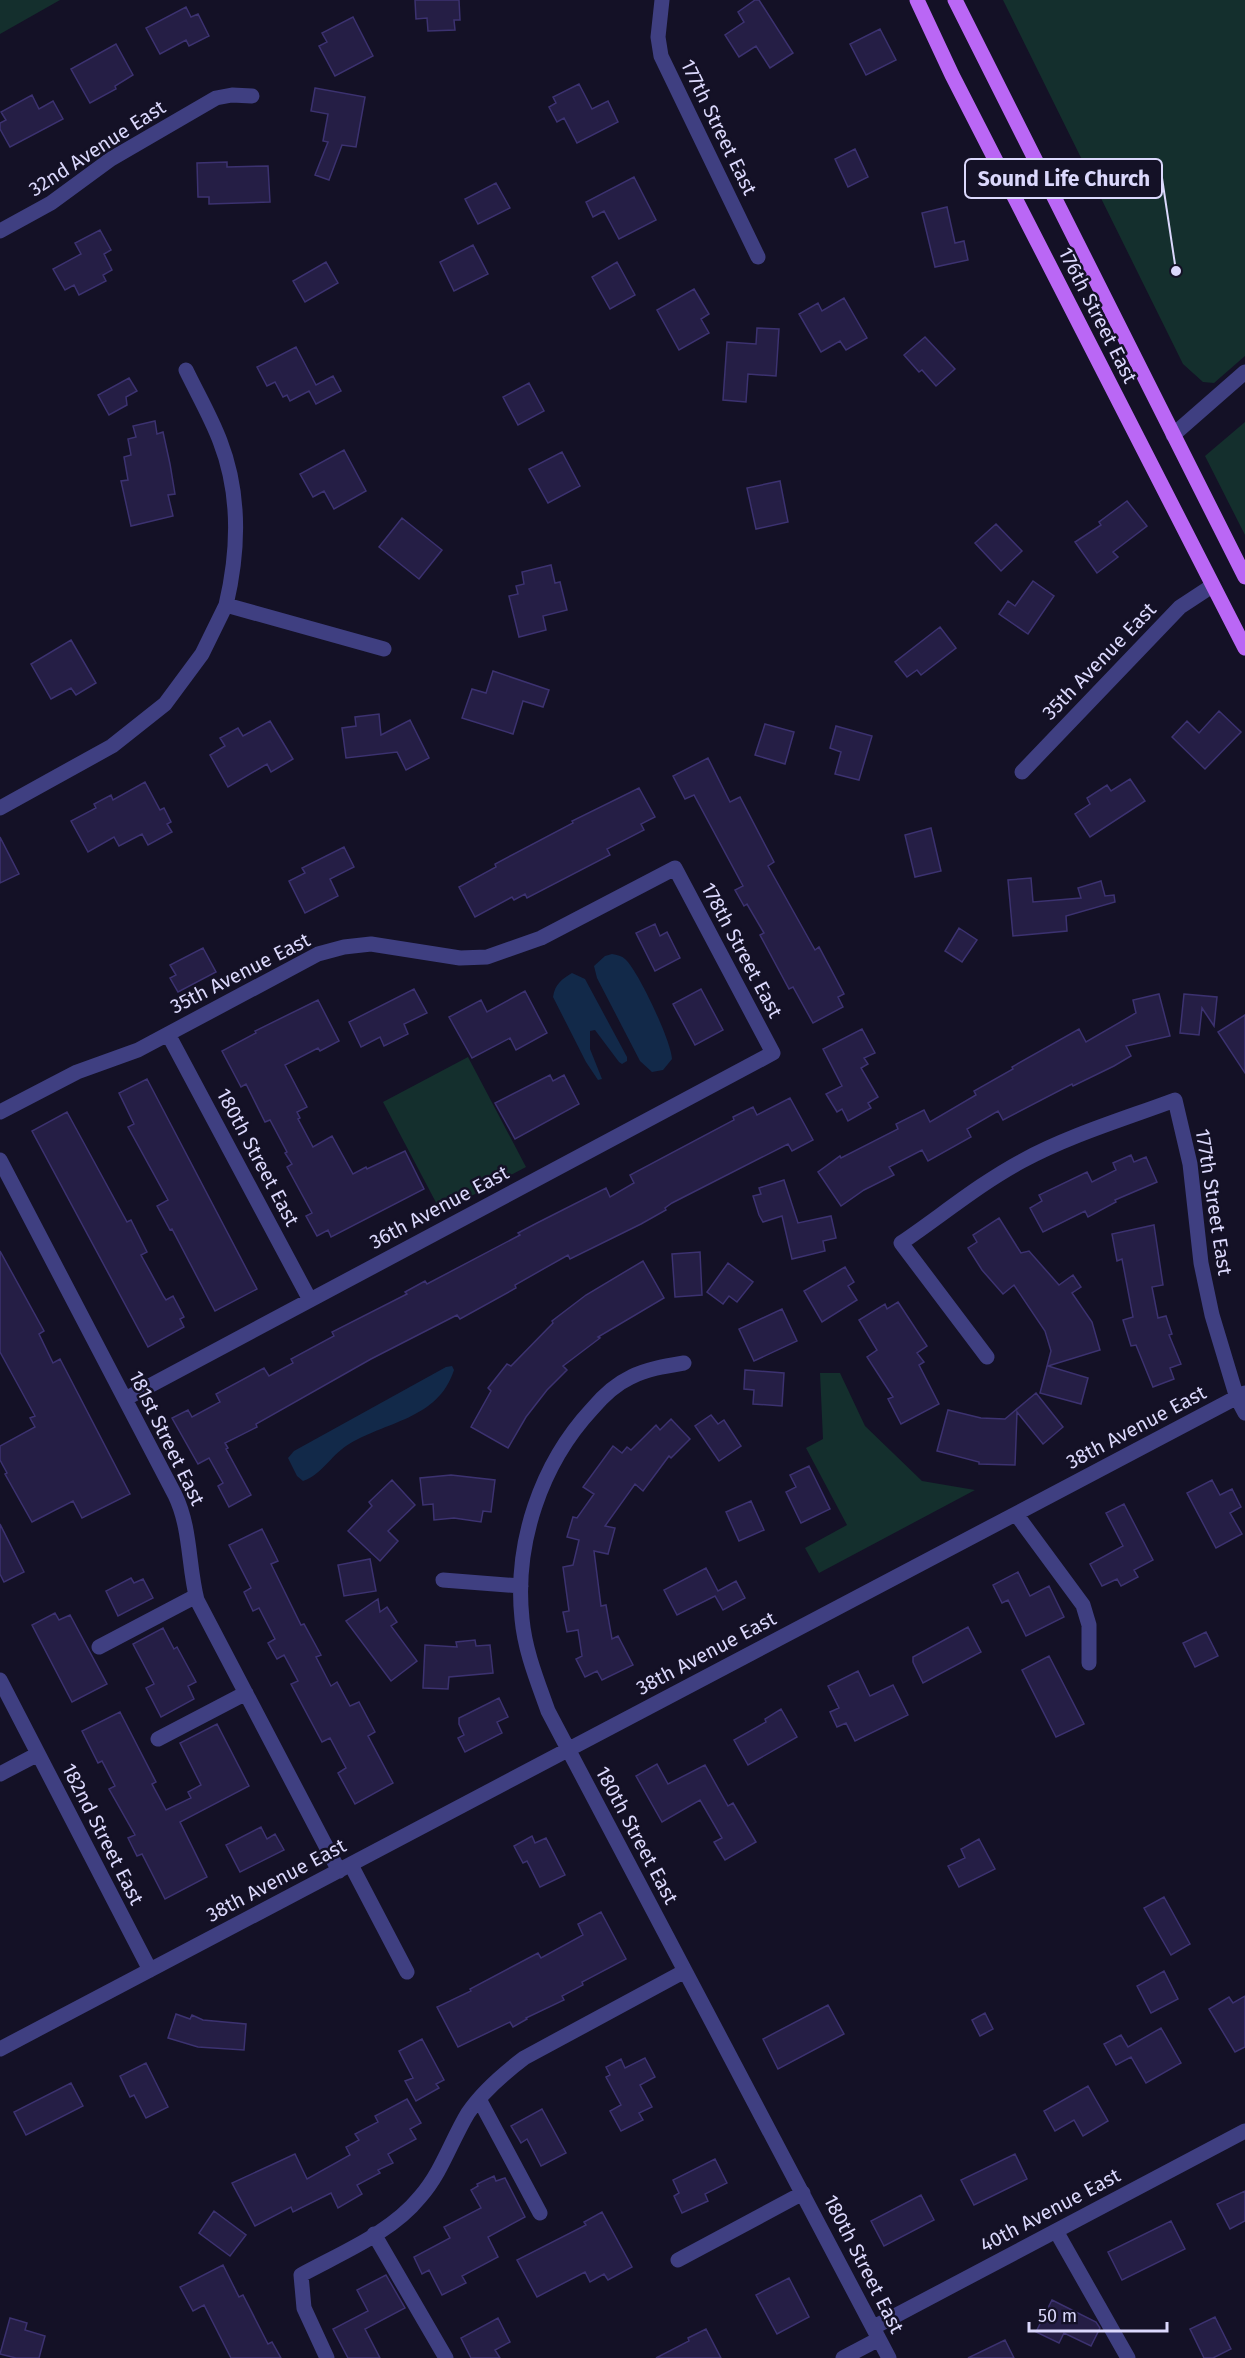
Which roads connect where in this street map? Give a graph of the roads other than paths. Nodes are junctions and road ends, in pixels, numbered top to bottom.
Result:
1 (917, 0) edge
2 (955, 0) edge
3 (661, 6) edge
4 (252, 96) dead end
5 (0, 231) edge
6 (758, 257) dead end
7 (186, 370) dead end
8 (1245, 372) edge
9 (1173, 435) junction
10 (1245, 577) edge
11 (1212, 586) junction
12 (226, 605) junction
13 (1245, 648) edge
14 (384, 649) dead end
15 (1022, 772) dead end
16 (0, 808) edge
17 (675, 868) joint
18 (168, 1034) junction
19 (773, 1053) joint
20 (0, 1112) edge
21 (0, 1160) edge
22 (310, 1300) junction
23 (987, 1357) dead end
24 (684, 1363) dead end
25 (1241, 1395) edge
26 (125, 1399) junction
27 (1245, 1413) edge
28 (1016, 1514) junction
29 (443, 1580) dead end
30 (521, 1586) junction
31 (196, 1596) junction
32 (99, 1647) dead end
33 (1089, 1663) dead end
34 (0, 1680) edge
35 (246, 1693) junction
36 (158, 1739) dead end
37 (568, 1750) junction
38 (38, 1754) junction
39 (0, 1774) edge
40 (345, 1868) junction
41 (150, 1970) junction
42 (685, 1971) junction
43 (407, 1972) dead end
44 (0, 2049) edge
45 (479, 2099) junction
46 (1245, 2131) edge
47 (803, 2193) junction
48 (540, 2213) dead end
49 (1056, 2231) junction
50 (374, 2234) junction
51 (678, 2260) dead end
52 (877, 2333) junction
53 (327, 2358) edge
54 (446, 2358) edge
55 (843, 2358) edge
56 (889, 2358) edge
57 (1128, 2358) edge

1 - 11 main road, 176th Street East
2 - 9 main road, 176th Street East
3 - 6 street, 177th Street East
4 - 5 street, 32nd Avenue East
7 - 12 street
8 - 9 street
9 - 10 main road, 176th Street East
11 - 13 main road, 176th Street East
11 - 15 street, 35th Avenue East
12 - 14 street
12 - 16 street
17 - 18 street, 35th Avenue East
17 - 19 street, 178th Street East
18 - 20 street, 35th Avenue East
18 - 22 street, 180th Street East
19 - 22 street, 36th Avenue East
21 - 26 street, 181st Street East
22 - 26 street, 36th Avenue East
23 - 25 street, 177th Street East
24 - 30 street, 180th Street East
25 - 27 street, 177th Street East
25 - 28 street, 38th Avenue East
26 - 31 street, 181st Street East
28 - 33 street
28 - 37 street, 38th Avenue East
29 - 30 street
30 - 37 street, 180th Street East
31 - 32 street
31 - 35 street, 181st Street East
34 - 38 street, 182nd Street East
35 - 36 street
35 - 40 street, 181st Street East
37 - 40 street, 38th Avenue East
37 - 42 street, 180th Street East
38 - 39 street
38 - 41 street, 182nd Street East
40 - 41 street, 38th Avenue East
40 - 43 street, 181st Street East
41 - 44 street
42 - 45 street
42 - 47 street, 180th Street East
45 - 48 street
45 - 50 street
46 - 49 street, 40th Avenue East
47 - 51 street
47 - 52 street, 180th Street East
49 - 52 street, 40th Avenue East
49 - 57 street
50 - 53 street
50 - 54 street
52 - 55 street, 40th Avenue East
52 - 56 street, 180th Street East

